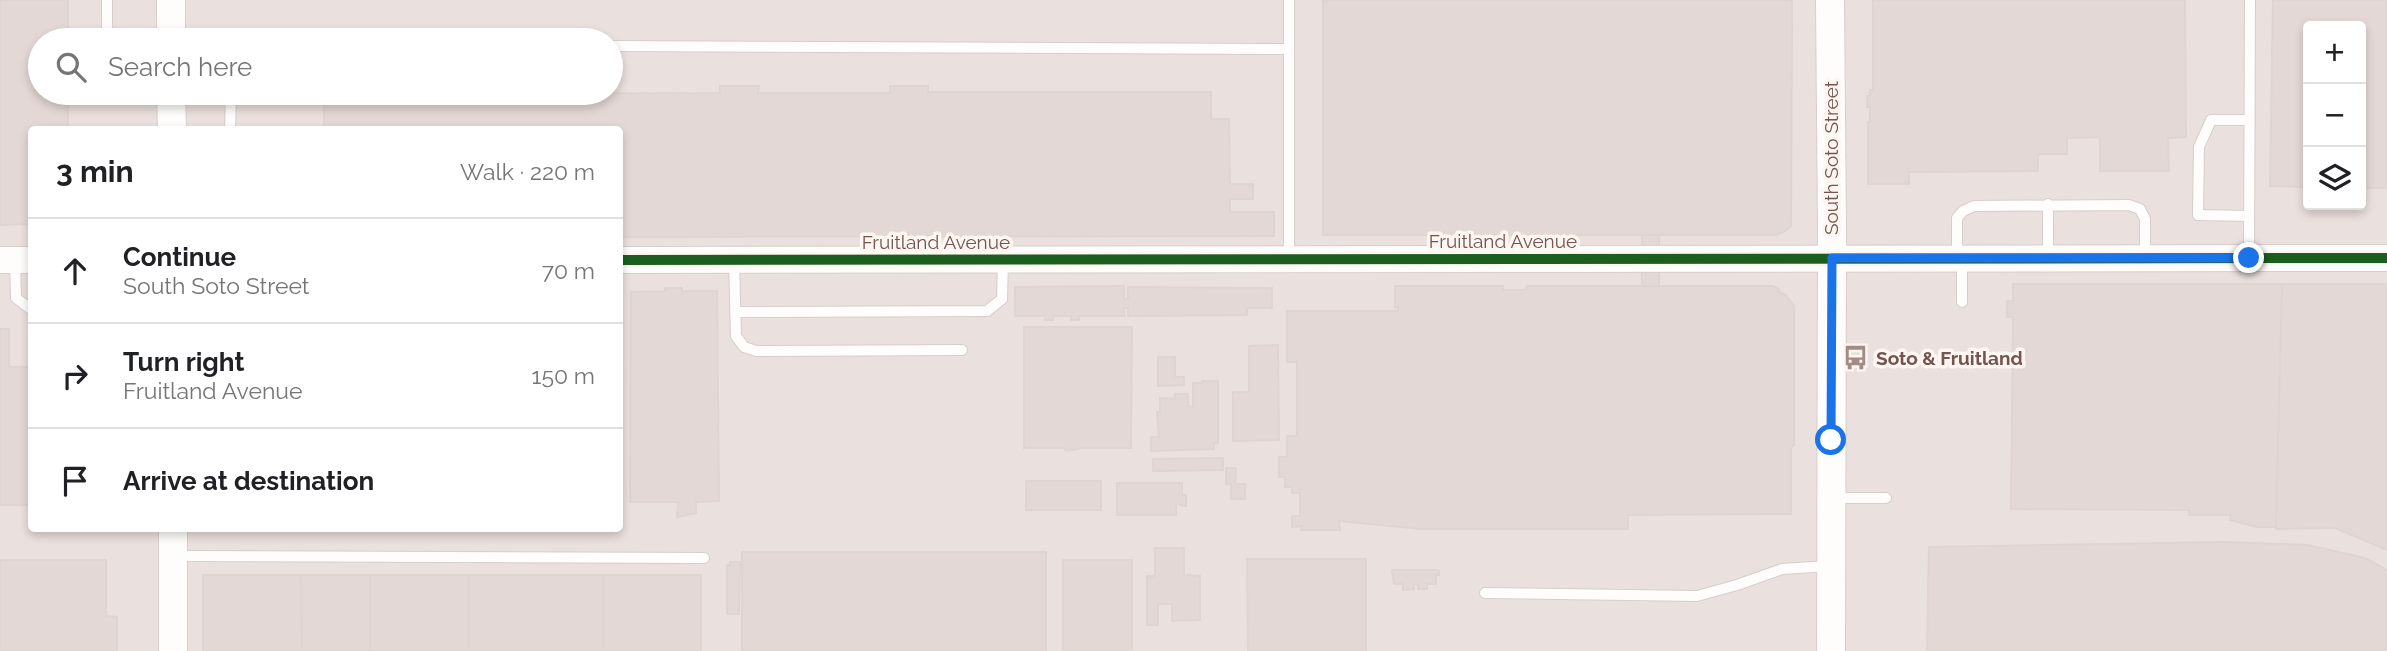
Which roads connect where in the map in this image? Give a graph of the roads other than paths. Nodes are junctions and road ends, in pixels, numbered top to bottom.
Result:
1 (107, 0) edge
2 (171, 0) edge
3 (1289, 0) edge
4 (1830, 0) edge
5 (2250, 0) edge
6 (107, 28) edge
7 (171, 28) edge
8 (623, 46) edge
9 (1289, 49) junction
10 (171, 105) edge
11 (231, 105) edge
12 (2249, 120) junction
13 (172, 126) edge
14 (230, 126) edge
15 (2048, 204) junction
16 (2249, 216) junction
17 (1832, 258) junction
18 (1959, 258) junction
19 (2048, 258) junction
20 (2145, 258) junction
21 (2249, 258) junction
22 (2387, 258) edge
23 (1289, 259) junction
24 (16, 260) edge
25 (623, 260) edge
26 (734, 260) junction
27 (1003, 260) junction
28 (1962, 302) dead end
29 (28, 307) edge
30 (735, 312) junction
31 (962, 350) dead end
32 (1831, 498) junction
33 (1886, 498) dead end
34 (173, 542) edge
35 (704, 558) dead end
36 (1830, 566) junction
37 (1485, 593) dead end
38 (173, 651) edge
39 (1831, 651) edge

1 - 6 lane
2 - 7 main road
3 - 9 lane
4 - 17 main road, South Soto Street
5 - 12 lane
8 - 9 lane
9 - 23 lane
10 - 13 main road
11 - 14 lane
12 - 16 lane
12 - 16 lane
15 - 18 lane
15 - 19 lane
15 - 20 lane
16 - 21 lane
17 - 18 street, Fruitland Avenue
17 - 23 street, Fruitland Avenue
17 - 32 main road, South Soto Street
18 - 19 street, Fruitland Avenue
18 - 28 lane
19 - 20 street, Fruitland Avenue
20 - 21 street, Fruitland Avenue
21 - 22 street, Fruitland Avenue
23 - 27 street, Fruitland Avenue
24 - 29 lane
25 - 26 street, Fruitland Avenue
26 - 27 street, Fruitland Avenue
26 - 30 lane
27 - 30 lane
30 - 31 lane
32 - 33 lane
32 - 36 main road, South Soto Street
34 - 35 lane
34 - 38 main road
36 - 37 lane
36 - 39 main road, South Soto Street

